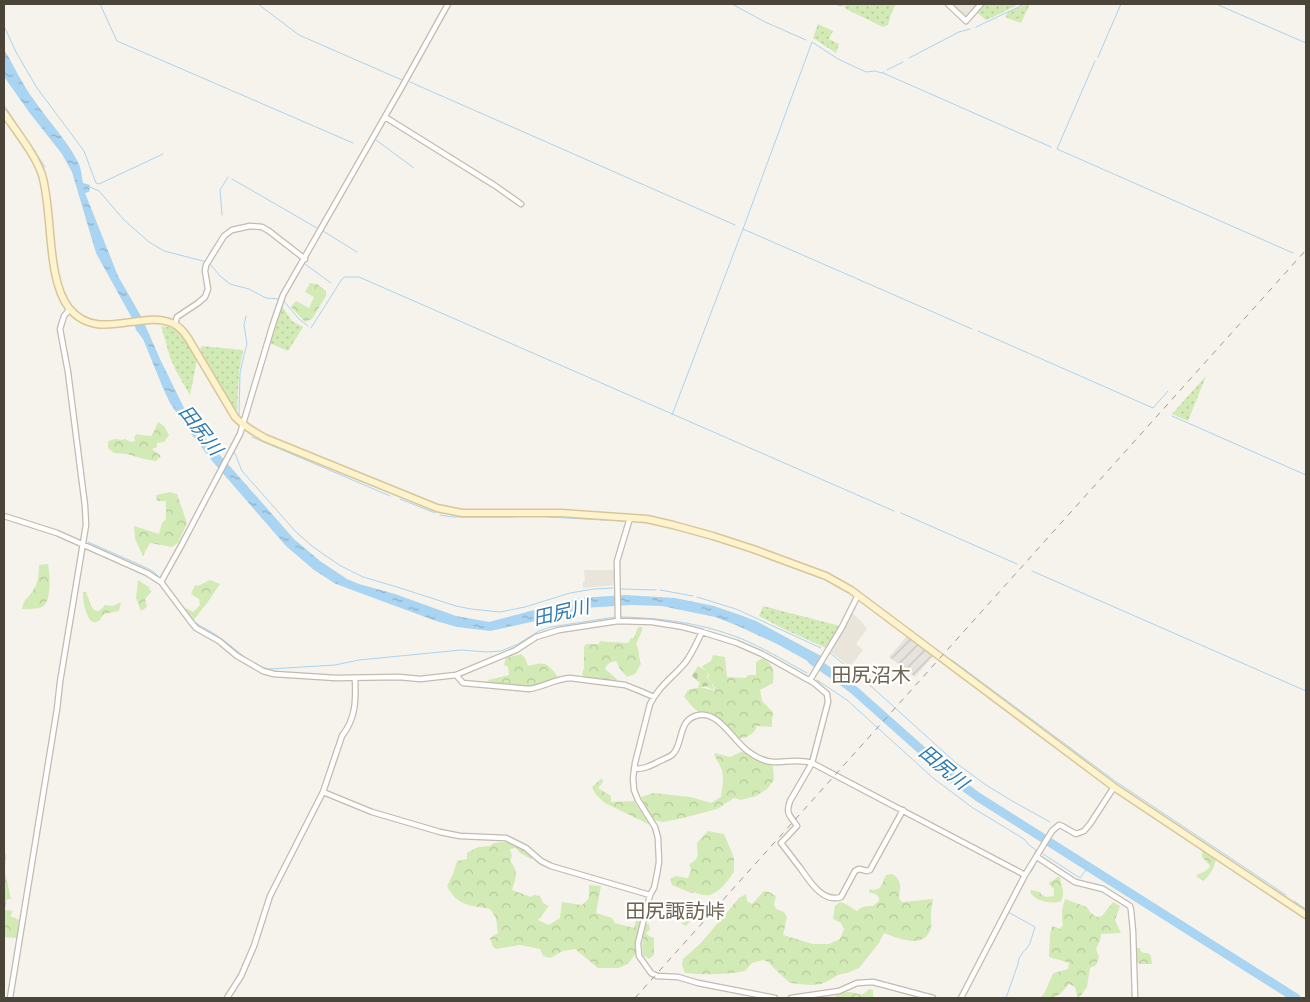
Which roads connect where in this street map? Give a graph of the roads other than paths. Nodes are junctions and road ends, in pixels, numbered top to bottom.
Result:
1 (448, 4) edge
2 (948, 4) edge
3 (981, 4) edge
4 (4, 113) edge
5 (386, 116) junction
6 (521, 204) dead end
7 (305, 259) junction
8 (70, 309) junction
9 (174, 324) junction
10 (242, 424) junction
11 (4, 516) edge
12 (630, 518) junction
13 (83, 545) junction
14 (162, 581) junction
15 (858, 595) junction
16 (618, 621) junction
17 (702, 632) junction
18 (456, 675) junction
19 (356, 678) junction
20 (810, 680) junction
21 (654, 697) junction
22 (812, 763) junction
23 (634, 769) junction
24 (1114, 787) junction
25 (324, 792) junction
26 (902, 810) junction
27 (1037, 857) junction
28 (1025, 875) junction
29 (650, 896) junction
30 (1306, 915) edge
31 (10, 998) edge
32 (227, 998) edge
33 (775, 998) edge
34 (791, 998) edge
35 (933, 998) edge
36 (960, 998) edge
37 (1135, 998) edge

1 - 5 street
2 - 3 street
4 - 8 street
5 - 6 street
5 - 7 street
7 - 9 street
7 - 10 street
8 - 9 street
8 - 13 street
9 - 10 street
10 - 12 street
10 - 14 street
11 - 13 street
12 - 15 street
12 - 16 street
13 - 14 street
13 - 31 street
14 - 19 street
15 - 20 street
15 - 24 street
16 - 17 street
16 - 18 street
17 - 20 street
17 - 21 street
18 - 19 street
18 - 21 street
19 - 25 street
20 - 22 street
21 - 23 street
22 - 23 street
22 - 26 street
22 - 26 street
23 - 29 street
24 - 27 street
24 - 30 street
25 - 29 street
25 - 32 street
26 - 28 street
27 - 28 street
27 - 37 street
28 - 36 street
29 - 33 street
34 - 35 street

